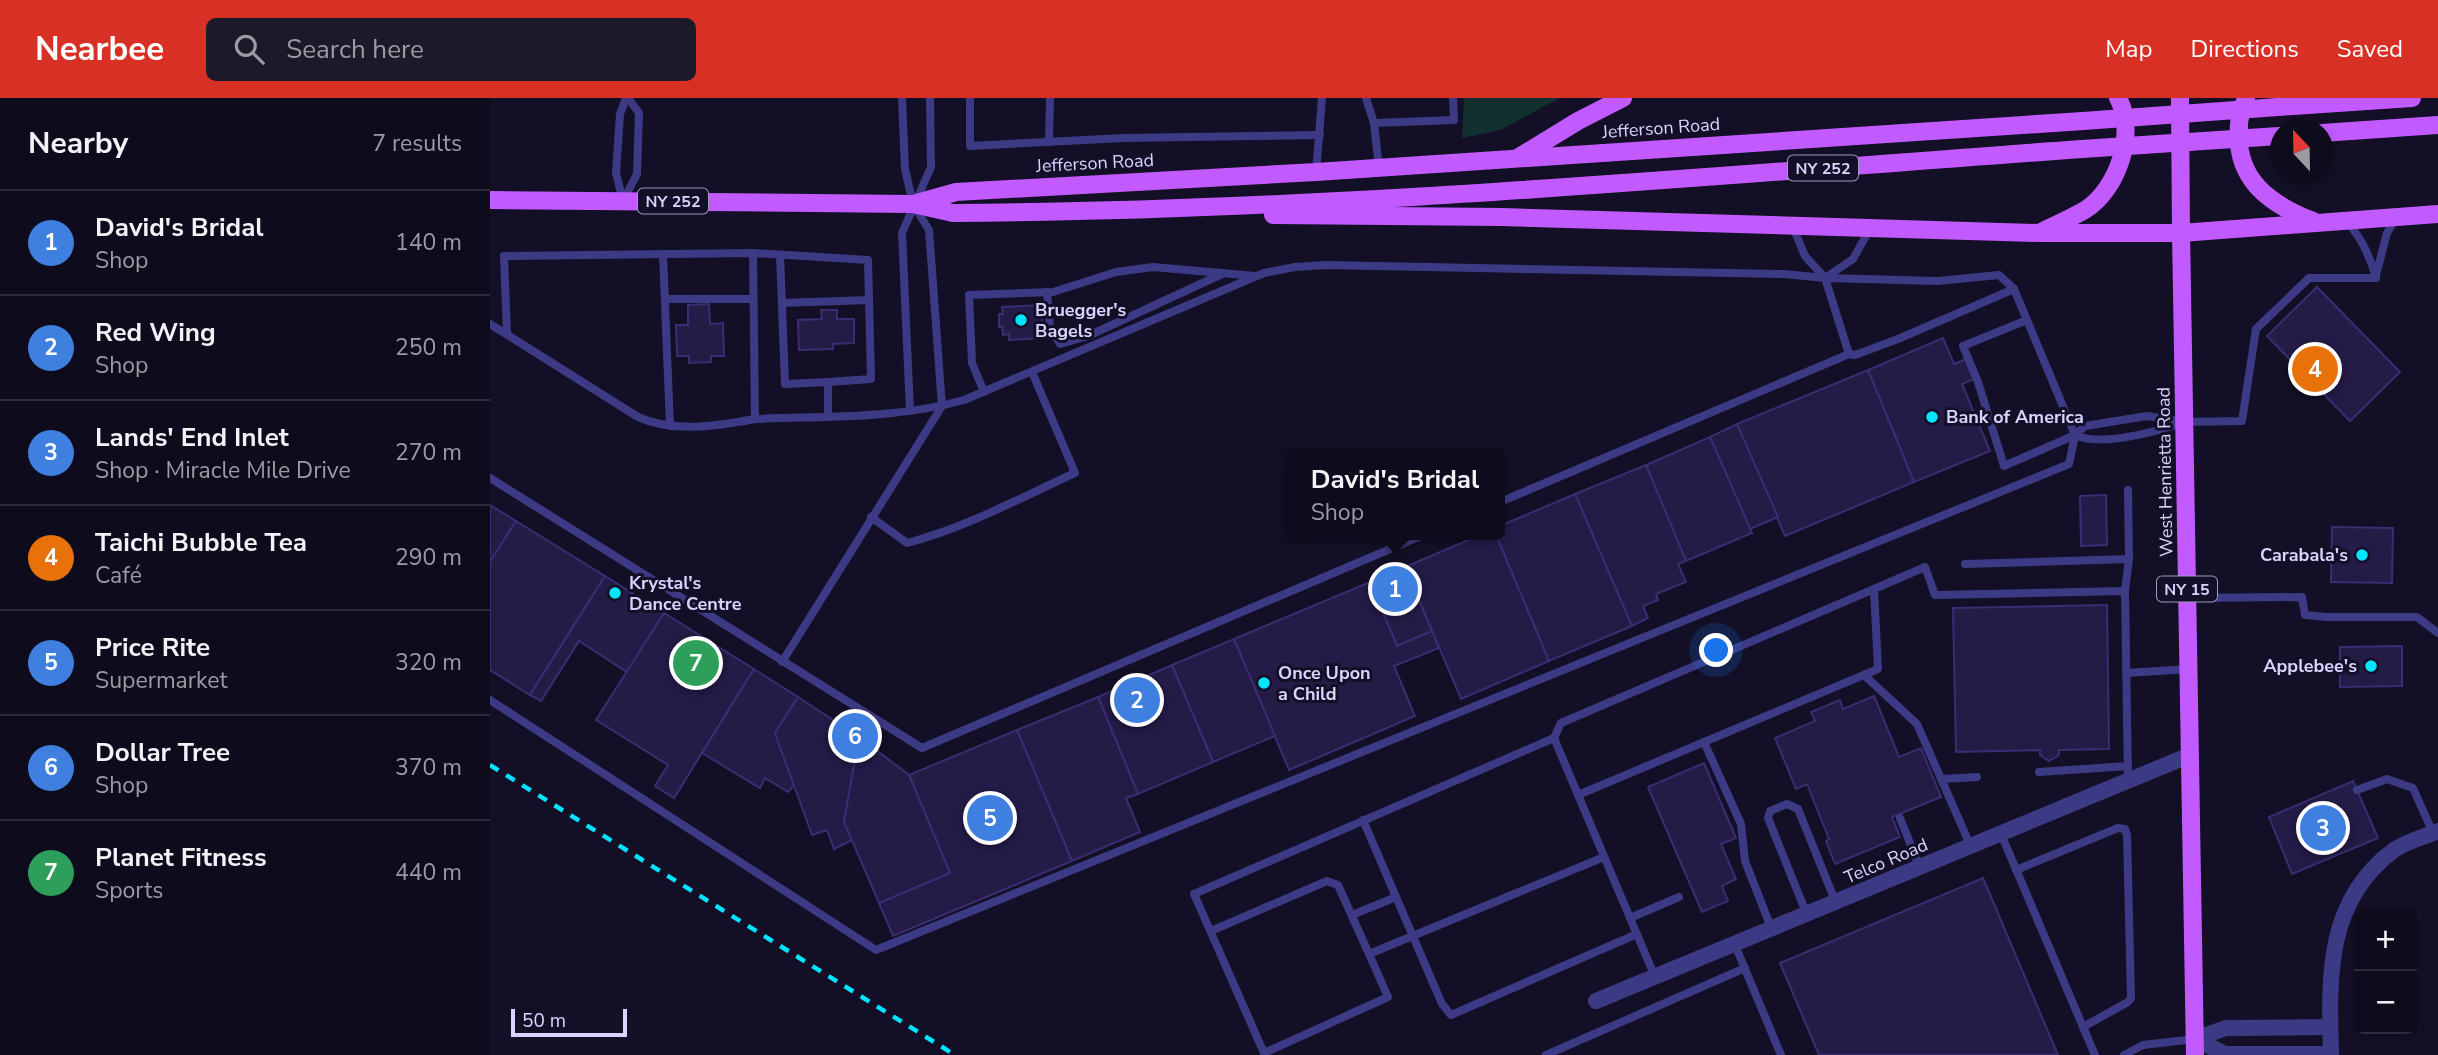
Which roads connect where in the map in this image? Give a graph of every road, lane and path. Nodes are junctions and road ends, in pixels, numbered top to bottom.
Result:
1 (627, 98) edge
2 (902, 98) edge
3 (930, 98) edge
4 (970, 98) edge
5 (1050, 98) edge
6 (1322, 98) edge
7 (1366, 98) edge
8 (1453, 98) edge
9 (1623, 98) edge
10 (2118, 98) edge
11 (2180, 98) edge
12 (2246, 98) edge
13 (2412, 98) edge
14 (1374, 123) junction
15 (2438, 125) edge
16 (2333, 132) edge
17 (1320, 135) junction
18 (2270, 136) edge
19 (1049, 142) junction
20 (1515, 159) junction
21 (1379, 167) junction
22 (1316, 172) junction
23 (490, 200) edge
24 (623, 201) junction
25 (914, 204) junction
26 (1207, 208) junction
27 (2438, 214) edge
28 (2396, 218) junction
29 (2347, 222) junction
30 (2321, 224) junction
31 (1792, 225) junction
32 (1871, 227) junction
33 (2038, 233) junction
34 (2181, 233) junction
35 (752, 253) junction
36 (663, 254) junction
37 (780, 255) junction
38 (1224, 273) junction
39 (1257, 276) junction
40 (1825, 278) junction
41 (2376, 278) junction
42 (2014, 289) junction
43 (1047, 292) junction
44 (665, 299) junction
45 (753, 299) junction
46 (869, 300) junction
47 (782, 303) junction
48 (2027, 320) junction
49 (490, 324) edge
50 (506, 334) junction
51 (1852, 355) junction
52 (1032, 372) junction
53 (828, 382) junction
54 (984, 392) junction
55 (942, 406) junction
56 (910, 411) junction
57 (828, 416) junction
58 (755, 419) junction
59 (2185, 422) junction
60 (670, 426) junction
61 (2074, 435) junction
62 (490, 478) edge
63 (2128, 490) dead end
64 (1505, 500) edge
65 (871, 517) junction
66 (1411, 540) edge
67 (2129, 559) junction
68 (1965, 564) dead end
69 (1874, 589) junction
70 (2126, 591) junction
71 (2188, 598) junction
72 (2438, 633) edge
73 (782, 662) junction
74 (2189, 669) junction
75 (2127, 673) junction
76 (1864, 675) junction
77 (490, 700) edge
78 (1554, 738) junction
79 (1704, 742) junction
80 (2190, 755) junction
81 (2039, 772) dead end
82 (2128, 773) junction
83 (1977, 777) dead end
84 (1941, 779) junction
85 (2357, 790) dead end
86 (1578, 795) junction
87 (1900, 818) dead end
88 (1363, 820) junction
89 (2435, 832) edge
90 (2001, 834) junction
91 (1971, 847) junction
92 (1604, 857) junction
93 (1920, 868) junction
94 (2016, 870) junction
95 (1396, 897) junction
96 (1679, 897) dead end
97 (1836, 903) junction
98 (1352, 915) junction
99 (1807, 915) junction
100 (1630, 918) junction
101 (1772, 930) junction
102 (1210, 931) junction
103 (1637, 934) junction
104 (1413, 936) junction
105 (1735, 945) junction
106 (1369, 954) junction
107 (1745, 968) junction
108 (1655, 977) junction
109 (1596, 1001) dead end
110 (2083, 1027) junction
111 (2330, 1027) junction
112 (2195, 1047) edge
113 (2331, 1054) edge
114 (1546, 1055) edge
115 (1781, 1055) edge
116 (2095, 1055) edge
117 (2124, 1055) edge

1 - 24 lane
1 - 24 lane
2 - 25 lane
3 - 25 lane
4 - 19 lane
5 - 19 lane
6 - 17 lane
7 - 14 lane
8 - 14 lane
9 - 20 main road
10 - 33 main road
11 - 34 main road, West Henrietta Road / NY 15
12 - 30 main road
13 - 20 main road, Jefferson Road / NY 252, bridge
14 - 21 lane
15 - 16 main road
17 - 19 lane
17 - 22 lane
18 - 26 main road, Jefferson Road / NY 252, bridge
20 - 21 main road, Jefferson Road / NY 252
21 - 22 main road, Jefferson Road / NY 252
22 - 25 main road, Jefferson Road / NY 252
23 - 24 main road, Jefferson Road / NY 252
24 - 25 main road, Jefferson Road / NY 252
25 - 26 main road, Jefferson Road / NY 252
25 - 55 lane
25 - 56 lane
26 - 31 main road
27 - 28 main road
28 - 29 main road
28 - 41 lane
29 - 30 main road
29 - 41 lane
30 - 34 main road
31 - 32 main road
31 - 40 lane
32 - 33 main road
32 - 40 lane
33 - 34 main road
34 - 59 main road, West Henrietta Road / NY 15
35 - 36 lane
35 - 37 lane
35 - 45 lane
36 - 44 lane
36 - 50 lane
37 - 46 lane
37 - 47 lane
38 - 39 lane
38 - 43 lane
38 - 43 lane
39 - 40 lane
39 - 52 lane
40 - 42 lane
40 - 51 lane
41 - 59 lane
42 - 48 lane
42 - 51 lane
43 - 54 lane
44 - 45 lane
44 - 60 lane
45 - 58 lane
46 - 47 lane
46 - 53 lane
47 - 53 lane
48 - 61 lane
48 - 61 lane
49 - 50 lane
50 - 60 lane
51 - 64 lane
52 - 54 lane
52 - 65 lane
53 - 57 lane
54 - 55 lane
55 - 56 lane
55 - 65 lane
56 - 57 lane
57 - 58 lane
58 - 60 lane
59 - 61 lane
59 - 61 lane
59 - 71 main road, West Henrietta Road / NY 15
61 - 77 lane
62 - 73 lane
63 - 67 lane
65 - 73 lane
66 - 73 lane
67 - 68 lane
67 - 70 lane
69 - 70 lane
69 - 76 lane
69 - 78 lane
70 - 75 lane
71 - 72 lane
71 - 74 main road, West Henrietta Road / NY 15
74 - 75 lane
74 - 80 main road, West Henrietta Road / NY 15
75 - 82 lane
76 - 79 lane
76 - 84 lane
78 - 86 lane
78 - 88 lane
79 - 86 lane
79 - 101 lane
80 - 82 street, Telco Road
80 - 112 main road, West Henrietta Road / NY 15
81 - 82 lane
82 - 90 street, Telco Road
83 - 84 lane
84 - 91 lane
85 - 89 lane
86 - 92 lane
87 - 93 lane
88 - 95 lane
88 - 102 lane
89 - 111 street
90 - 91 street, Telco Road
90 - 94 lane
91 - 93 street, Telco Road
92 - 100 lane
92 - 104 lane
93 - 97 street, Telco Road
94 - 110 lane
94 - 110 lane
95 - 98 lane
95 - 104 lane
96 - 100 lane
97 - 99 street, Telco Road
97 - 99 lane
98 - 102 lane
98 - 106 lane
99 - 101 street, Telco Road
100 - 103 lane
101 - 105 street, Telco Road
102 - 106 lane
103 - 104 lane
103 - 108 lane
104 - 106 lane
105 - 107 lane
105 - 108 street, Telco Road
107 - 114 lane
107 - 115 lane
108 - 109 street, Telco Road
110 - 116 lane
111 - 112 street
111 - 113 street
112 - 113 street
112 - 117 lane

